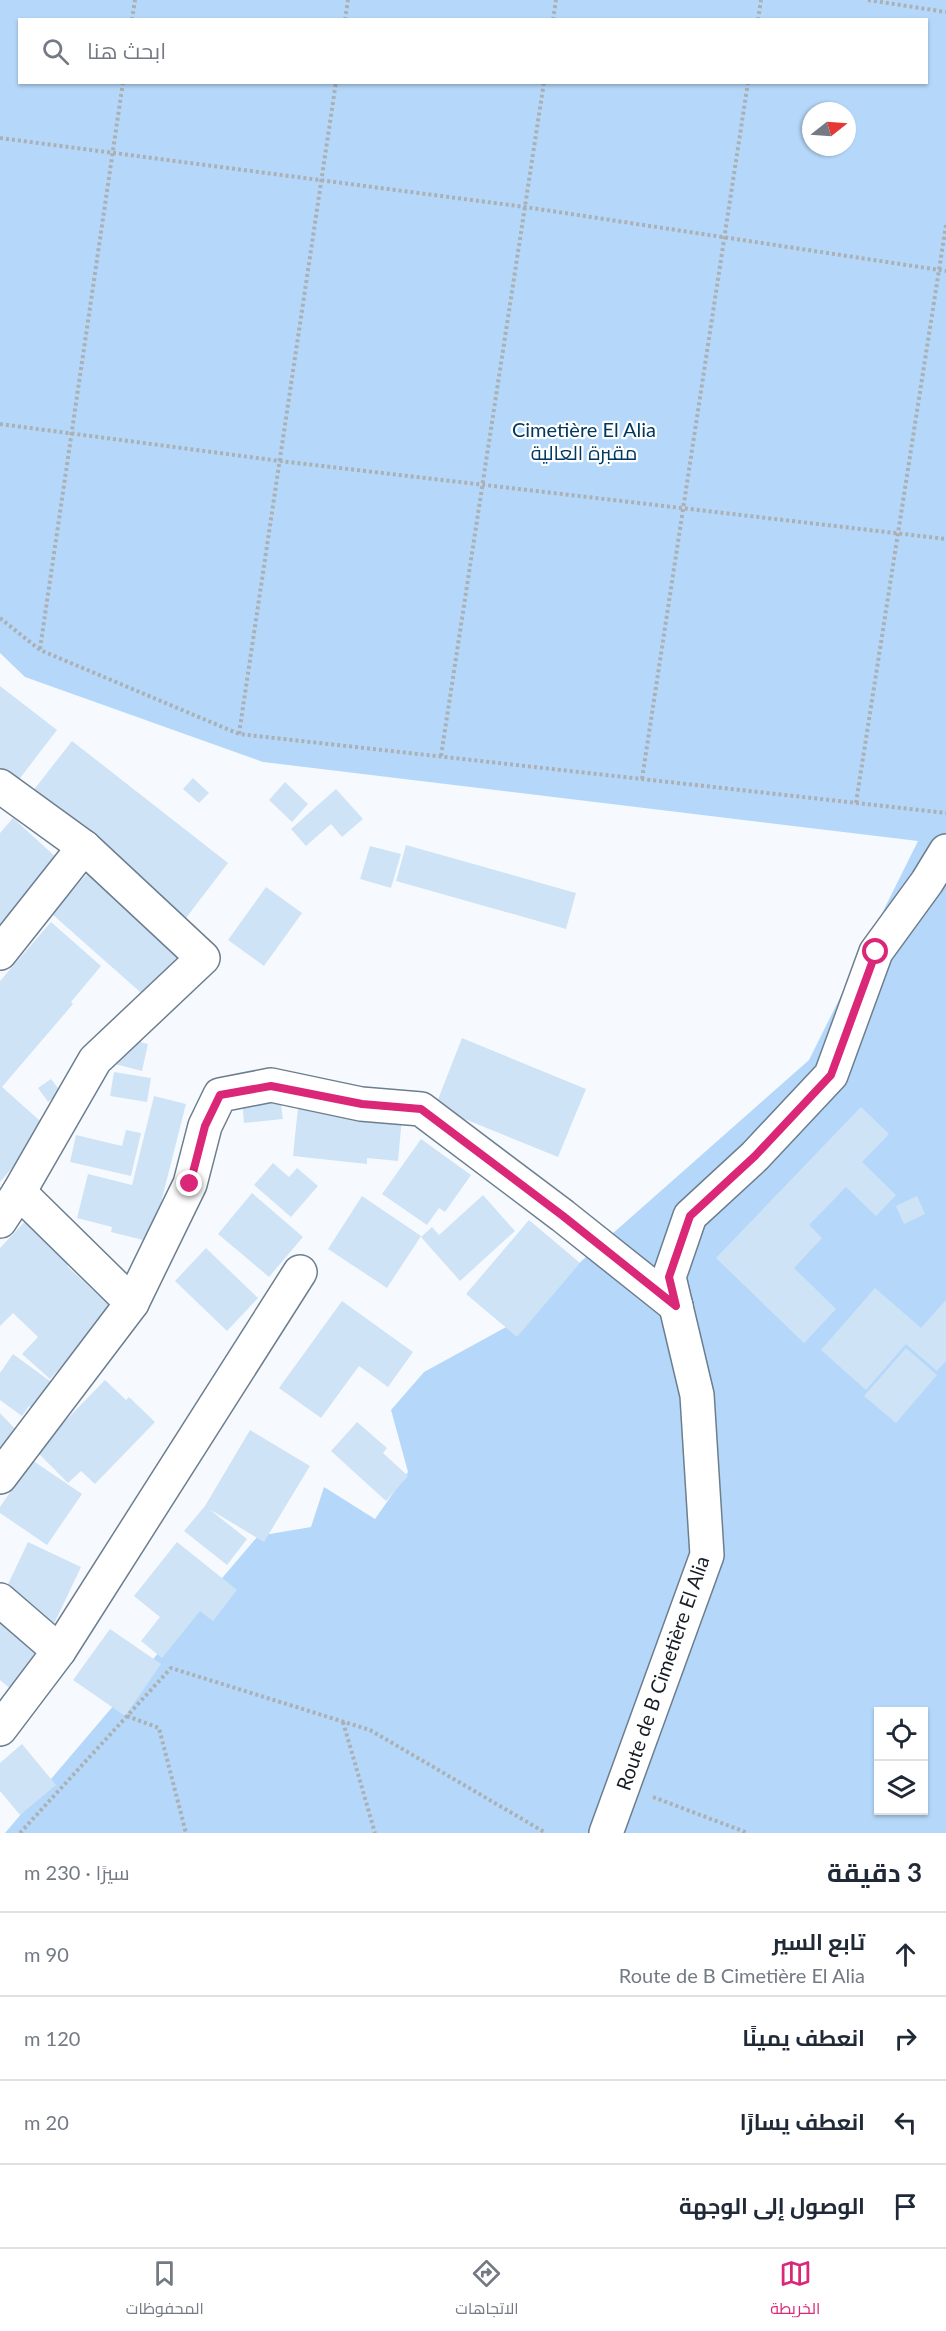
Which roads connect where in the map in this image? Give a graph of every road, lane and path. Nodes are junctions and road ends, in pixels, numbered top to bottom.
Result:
1 (135, 0) edge
2 (348, 0) edge
3 (556, 0) edge
4 (761, 0) edge
5 (868, 0) edge
6 (946, 12) edge
7 (132, 18) edge
8 (345, 18) edge
9 (554, 18) edge
10 (758, 18) edge
11 (123, 84) edge
12 (336, 84) edge
13 (544, 84) edge
14 (748, 84) edge
15 (0, 138) edge
16 (113, 153) junction
17 (321, 180) junction
18 (525, 207) junction
19 (946, 225) edge
20 (724, 238) junction
21 (939, 270) junction
22 (946, 272) edge
23 (0, 423) edge
24 (72, 433) junction
25 (280, 461) junction
26 (482, 485) junction
27 (683, 509) junction
28 (898, 534) junction
29 (946, 539) edge
30 (0, 618) edge
31 (40, 650) junction
32 (239, 734) junction
33 (441, 756) junction
34 (642, 779) junction
35 (0, 786) edge
36 (856, 802) junction
37 (946, 813) edge
38 (84, 847) junction
39 (946, 851) edge
40 (0, 953) edge
41 (19, 1192) junction
42 (0, 1221) edge
43 (300, 1272) dead end
44 (132, 1303) junction
45 (676, 1306) junction
46 (0, 1477) edge
47 (0, 1600) edge
48 (59, 1651) junction
49 (127, 1716) junction
50 (343, 1722) junction
51 (0, 1729) edge
52 (623, 1786) junction
53 (20, 1833) edge
54 (186, 1833) edge
55 (375, 1833) edge
56 (546, 1833) edge
57 (606, 1833) edge
58 (748, 1833) edge

1 - 7 path
2 - 8 path
3 - 9 path
4 - 10 path
5 - 6 path
11 - 16 path
12 - 17 path
13 - 18 path
14 - 20 path
15 - 16 path
16 - 17 path
16 - 24 path
17 - 18 path
17 - 25 path
18 - 20 path
18 - 26 path
19 - 21 path
20 - 21 path
20 - 27 path
21 - 22 path
21 - 28 path
23 - 24 path
24 - 25 path
24 - 31 path
25 - 26 path
25 - 32 path
26 - 27 path
26 - 33 path
27 - 28 path
27 - 34 path
28 - 29 path
28 - 36 path
30 - 31 path
31 - 32 path
32 - 33 path
33 - 34 path
34 - 36 path
35 - 38 street
36 - 37 path
38 - 40 street
38 - 41 street
39 - 45 street, Route de B Cimetière El Alia
41 - 42 street
41 - 44 street
43 - 48 street
44 - 45 street
44 - 46 street
45 - 52 street, Route de B Cimetière El Alia
47 - 48 street
48 - 51 street
49 - 50 path
49 - 53 path
49 - 54 path
50 - 55 path
50 - 56 path
52 - 57 street, Route de B Cimetière El Alia
52 - 58 path

